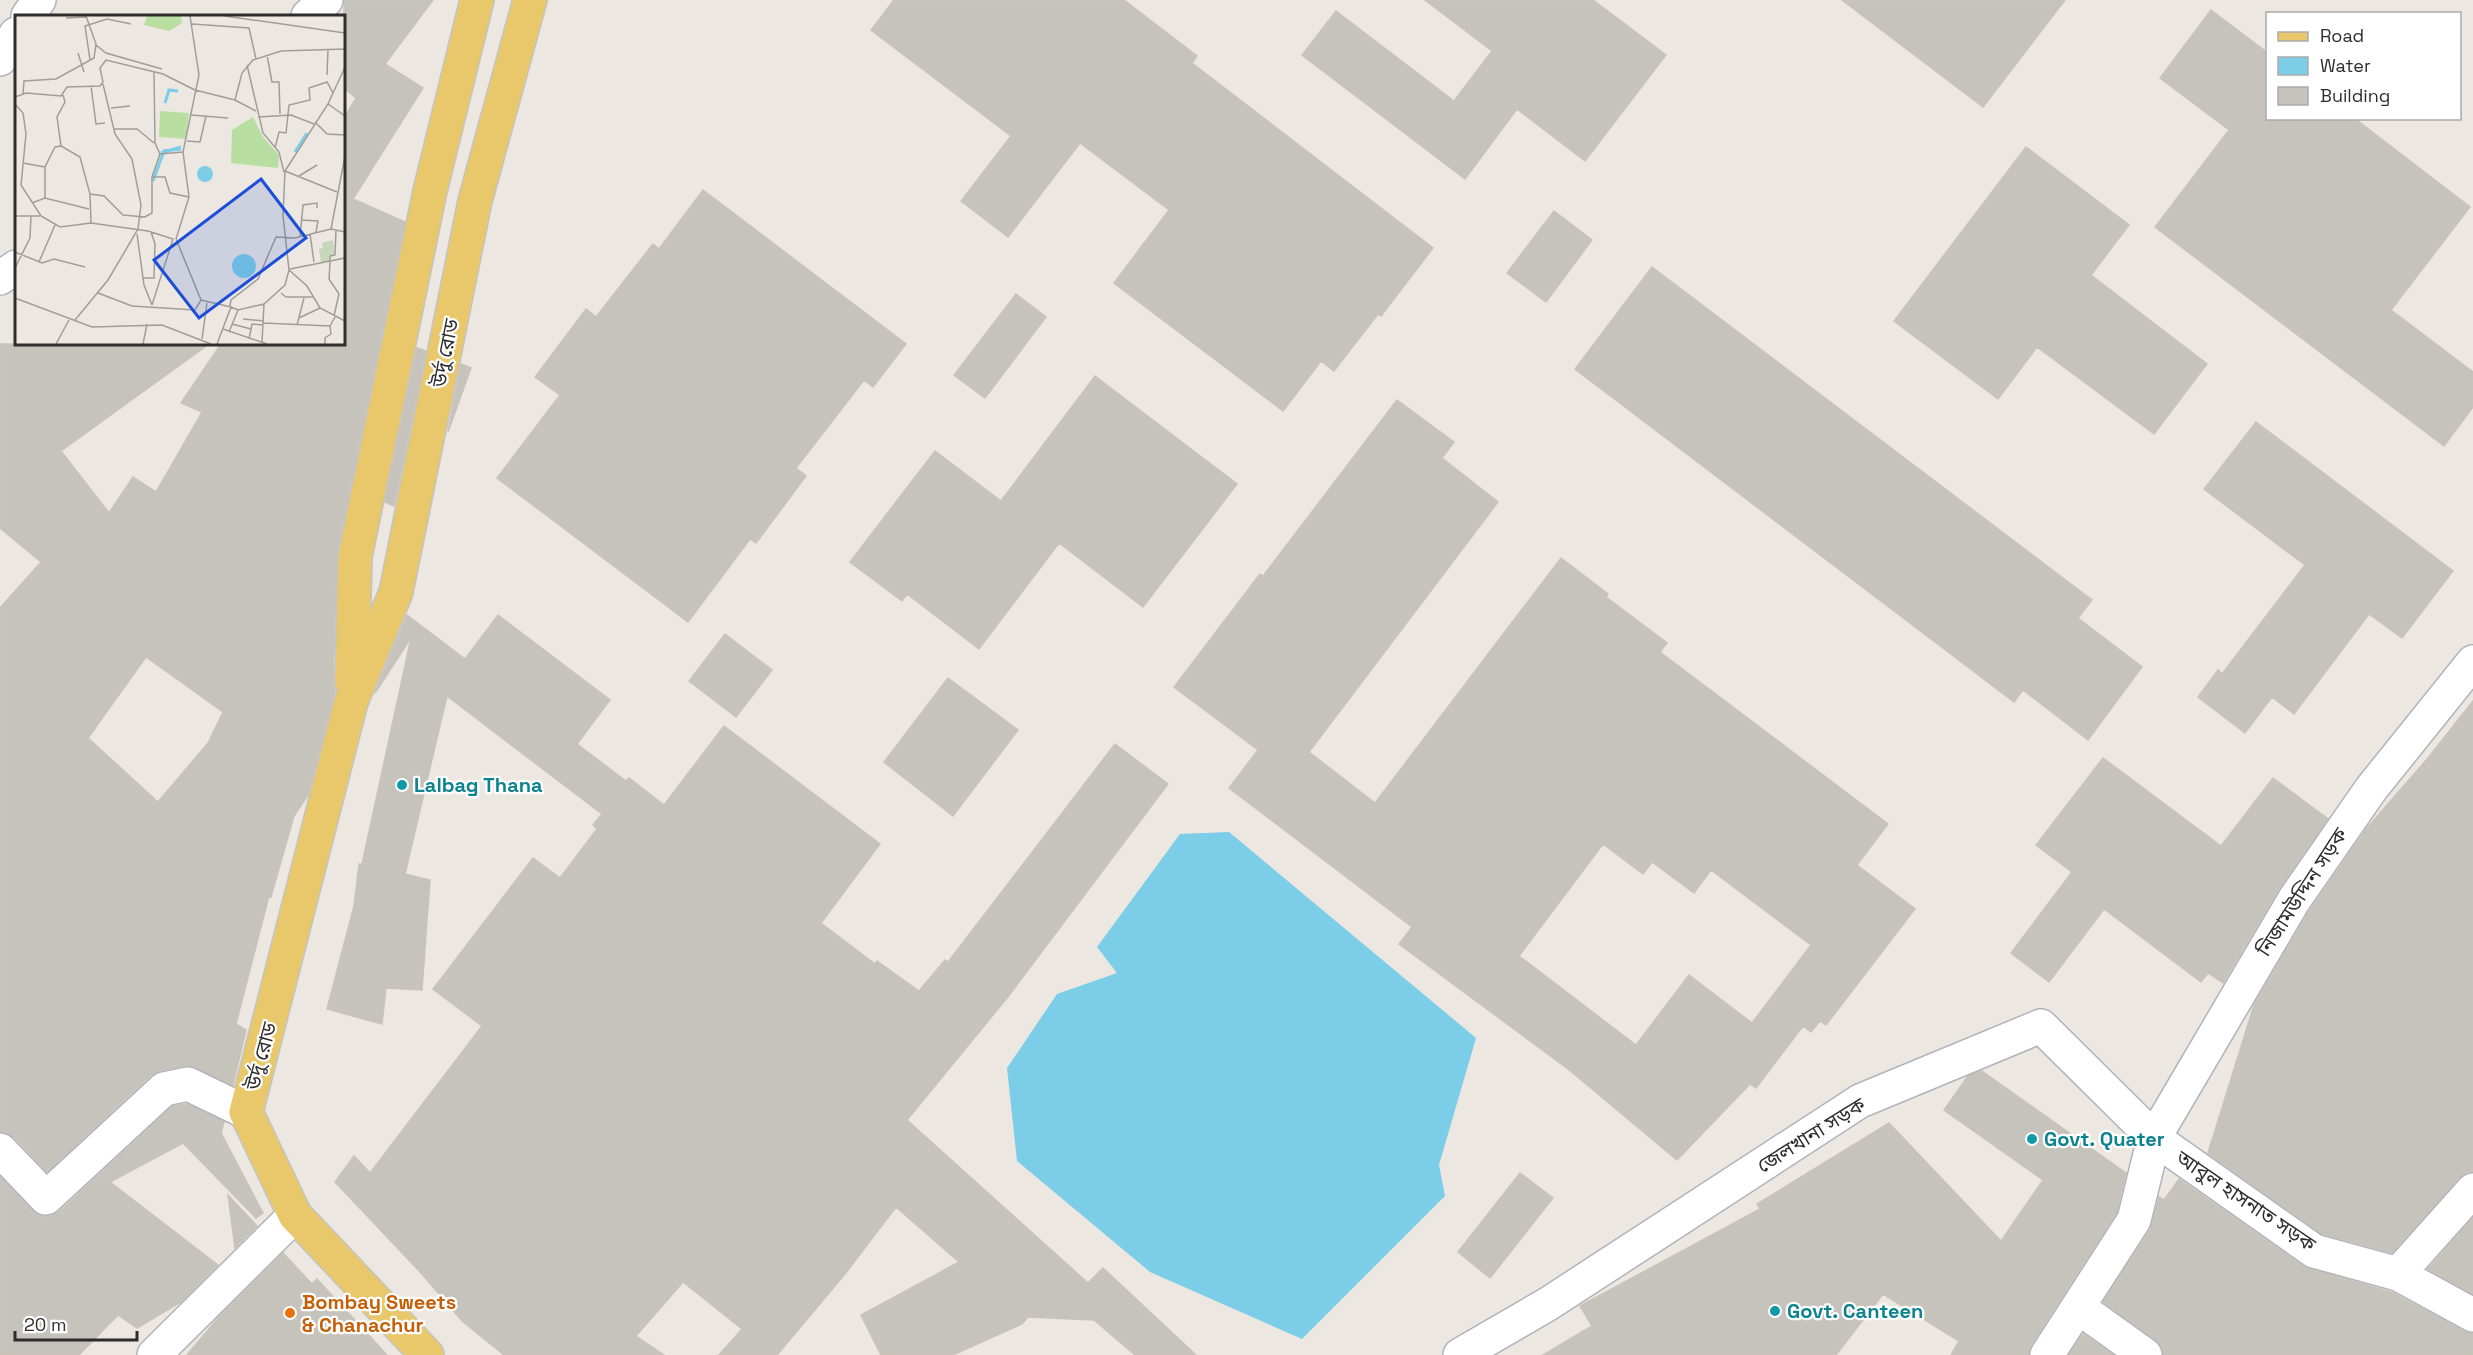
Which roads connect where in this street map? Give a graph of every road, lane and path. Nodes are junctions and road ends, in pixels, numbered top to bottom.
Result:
1 (39, 0) edge
2 (326, 0) edge
3 (477, 0) edge
4 (530, 0) edge
5 (29, 15) edge
6 (309, 15) edge
7 (15, 36) edge
8 (0, 59) edge
9 (15, 268) edge
10 (0, 278) edge
11 (2473, 662) edge
12 (351, 702) junction
13 (246, 1112) junction
14 (2154, 1138) junction
15 (0, 1150) edge
16 (2473, 1190) edge
17 (295, 1215) junction
18 (2398, 1274) junction
19 (2078, 1307) junction
20 (2473, 1315) edge
21 (154, 1355) edge
22 (427, 1355) edge
23 (1460, 1355) edge
24 (2047, 1355) edge
25 (2145, 1355) edge

1 - 5 street
2 - 6 street
3 - 12 main road, উর্দু রোড
4 - 12 main road, উর্দু রোড
7 - 8 street
9 - 10 street
11 - 14 street, নিজামউদ্দিন সড়ক
12 - 13 main road, উর্দু রোড
13 - 15 street
13 - 17 main road, উর্দু রোড
14 - 18 street, আবুল হাসনাত সড়ক
14 - 19 street, নিজামউদ্দিন সড়ক
14 - 23 street, জেলখানা সড়ক
16 - 18 street
17 - 21 street
17 - 22 main road, উর্দু রোড
18 - 20 street, আবুল হাসনাত সড়ক
19 - 24 street, নিজামউদ্দিন সড়ক
19 - 25 street

